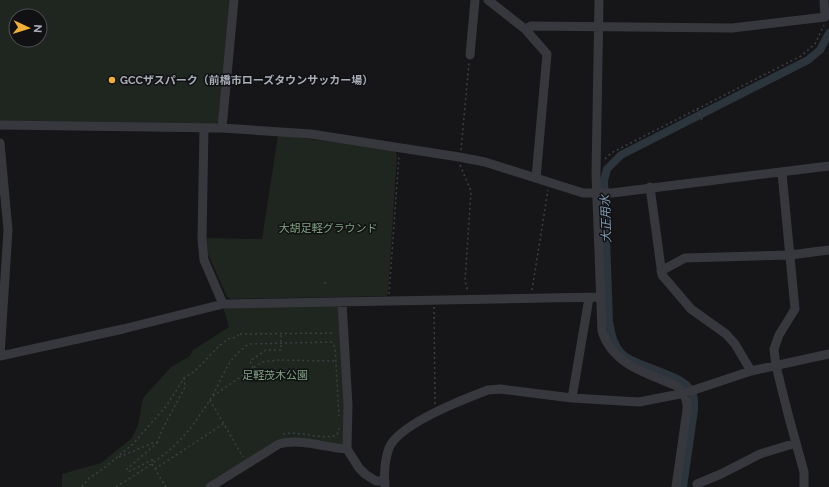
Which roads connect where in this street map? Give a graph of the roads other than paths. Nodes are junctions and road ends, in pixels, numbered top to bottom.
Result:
1 (234, 0) edge
2 (475, 0) edge
3 (488, 0) edge
4 (599, 0) edge
5 (824, 0) edge
6 (598, 27) junction
7 (525, 29) junction
8 (470, 55) road end
9 (0, 125) edge
10 (204, 128) junction
11 (222, 128) junction
12 (0, 143) edge
13 (829, 166) edge
14 (782, 173) junction
15 (536, 178) junction
16 (650, 188) junction
17 (598, 193) junction
18 (829, 250) edge
19 (790, 255) junction
20 (661, 271) junction
21 (599, 297) junction
22 (589, 298) junction
23 (342, 302) junction
24 (223, 304) junction
25 (829, 354) edge
26 (0, 356) edge
27 (776, 366) junction
28 (751, 371) junction
29 (684, 393) junction
30 (572, 398) junction
31 (796, 443) junction
32 (347, 449) junction
33 (385, 484) edge
34 (697, 484) dead end
35 (210, 487) edge
36 (676, 487) edge
37 (804, 487) edge

1 - 11 street
2 - 8 street
3 - 7 street
4 - 6 street
5 - 6 street
6 - 7 street
6 - 17 street
7 - 15 street
9 - 10 street
10 - 11 street
10 - 24 street
11 - 15 street
12 - 26 street
13 - 14 street
14 - 16 street
14 - 19 street
15 - 17 street
16 - 17 street
16 - 20 street
17 - 21 street
18 - 19 street
19 - 20 street
19 - 27 street
20 - 28 street
21 - 22 street
21 - 29 street
22 - 23 street
22 - 30 street
23 - 24 street
23 - 32 street
24 - 26 street
25 - 27 street
27 - 28 street
27 - 31 street
28 - 29 street
29 - 30 street
29 - 36 street
30 - 33 street
31 - 34 street
31 - 37 street
32 - 33 street
32 - 35 street

